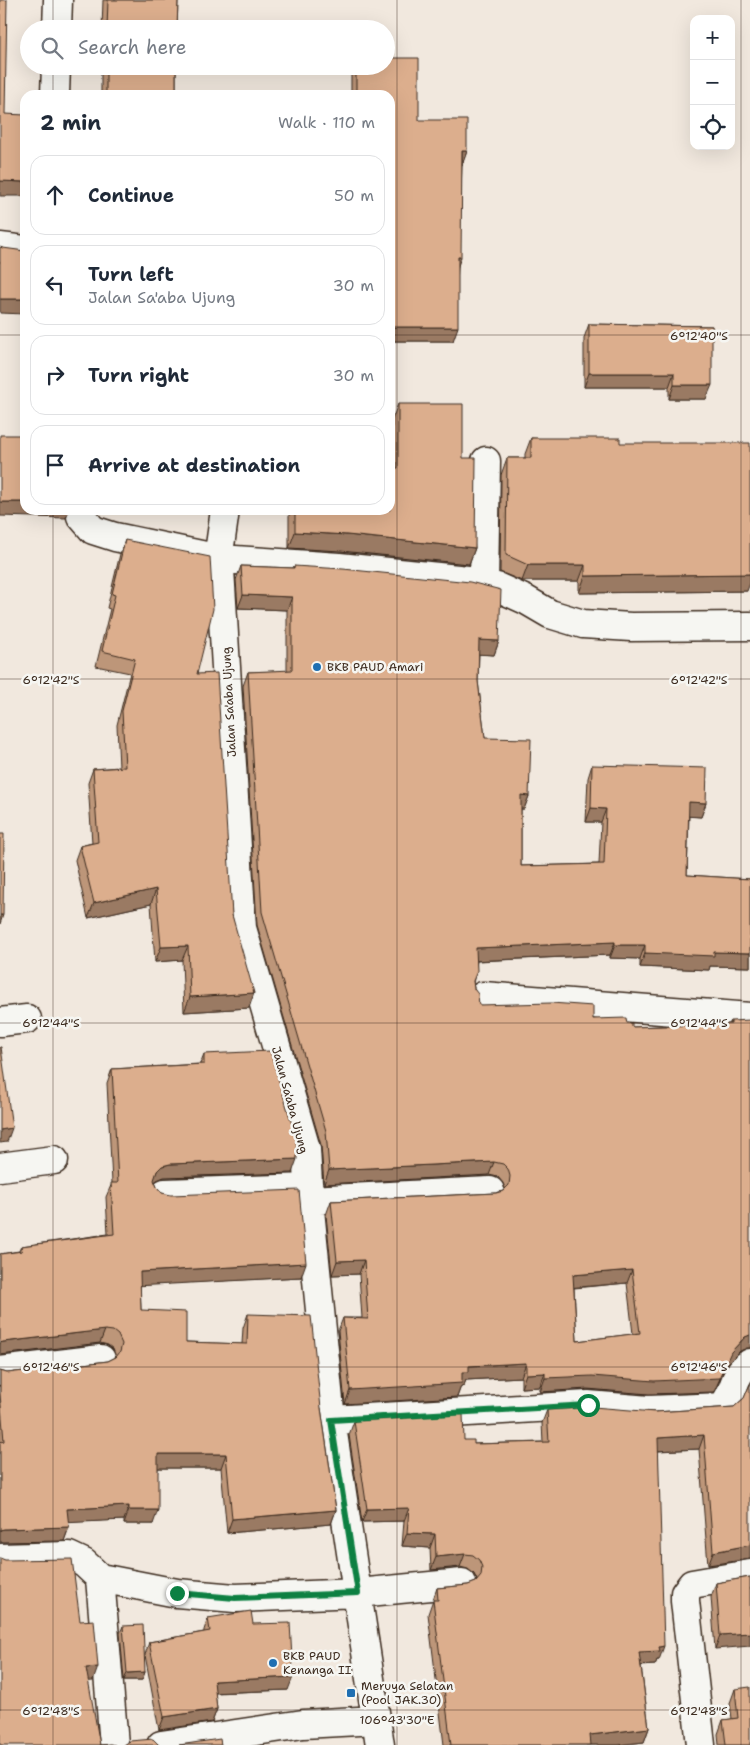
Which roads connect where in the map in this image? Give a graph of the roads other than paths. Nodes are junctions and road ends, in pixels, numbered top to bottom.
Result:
1 (58, 0) edge
2 (57, 20) edge
3 (56, 75) edge
4 (55, 90) edge
5 (0, 247) edge
6 (20, 249) edge
7 (486, 461) dead end
8 (81, 515) edge
9 (224, 515) edge
10 (220, 559) junction
11 (484, 584) junction
12 (750, 626) edge
13 (484, 996) dead end
14 (750, 1017) edge
15 (27, 1019) dead end
16 (0, 1022) edge
17 (54, 1160) dead end
18 (0, 1166) edge
19 (490, 1190) dead end
20 (165, 1193) edge
21 (309, 1194) junction
22 (101, 1359) dead end
23 (750, 1363) edge
24 (0, 1371) edge
25 (331, 1420) junction
26 (0, 1558) edge
27 (750, 1574) edge
28 (100, 1578) junction
29 (462, 1583) dead end
30 (358, 1593) junction
31 (379, 1733) edge
32 (114, 1745) edge
33 (161, 1745) edge
34 (701, 1745) edge

1 - 2 street
3 - 4 street
5 - 6 street
7 - 11 street
8 - 10 street
9 - 10 street, Jalan Sa'aba Ujung
10 - 11 street
10 - 21 street, Jalan Sa'aba Ujung
11 - 12 street
13 - 14 street
15 - 16 street
17 - 18 street
19 - 21 street
20 - 21 street
21 - 25 street, Jalan Sa'aba Ujung
22 - 24 street
23 - 25 street
25 - 30 street, Jalan Sa'aba Ujung
26 - 28 street
27 - 34 street
28 - 30 street
28 - 32 street
29 - 30 street
30 - 31 street, Jalan Sa'aba Ujung
31 - 33 street

